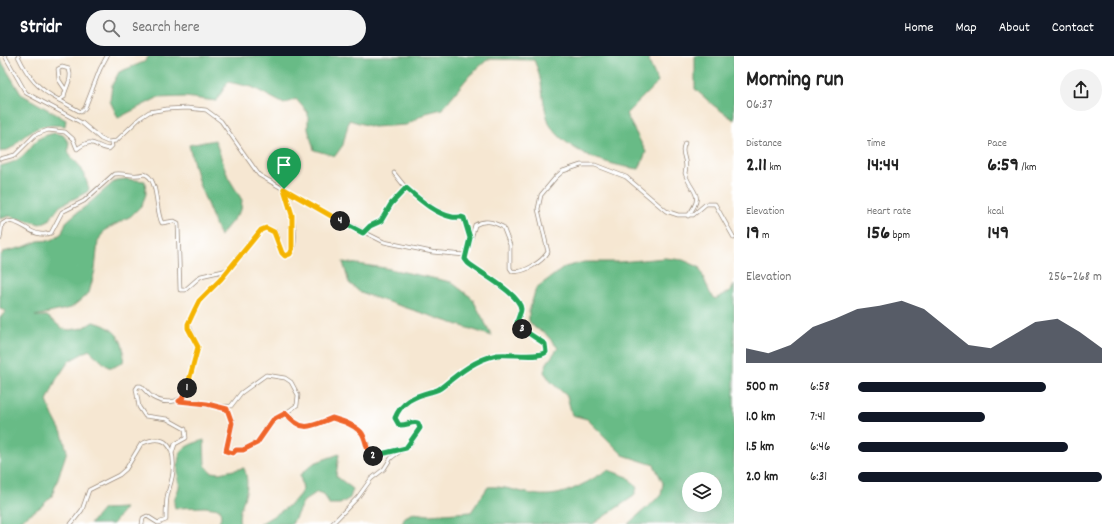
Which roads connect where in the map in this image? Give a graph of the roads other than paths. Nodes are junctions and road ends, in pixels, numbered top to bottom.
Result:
1 (5, 56) edge
2 (18, 56) edge
3 (107, 56) edge
4 (65, 89) junction
5 (59, 100) junction
6 (111, 142) junction
7 (685, 143) dead end
8 (0, 159) edge
9 (394, 173) dead end
10 (406, 188) junction
11 (284, 189) junction
12 (688, 216) junction
13 (363, 233) junction
14 (733, 234) edge
15 (470, 238) junction
16 (734, 238) edge
17 (0, 239) edge
18 (465, 255) junction
19 (228, 270) junction
20 (179, 401) junction
21 (222, 407) junction
22 (286, 413) junction
23 (406, 448) junction
24 (172, 453) junction
25 (71, 524) edge
26 (142, 524) edge
27 (332, 524) edge

1 - 6 street
2 - 5 street
3 - 5 street
4 - 4 street
4 - 5 street
6 - 8 street
6 - 11 street
7 - 12 street
9 - 10 street
10 - 13 street
10 - 15 street
11 - 13 street
11 - 19 street
12 - 14 street
12 - 15 street
13 - 18 street
14 - 16 street
15 - 18 street
17 - 19 street
18 - 23 street
19 - 20 street
20 - 21 street
20 - 24 street
21 - 22 street
21 - 22 street
22 - 23 street
23 - 27 street
24 - 25 street
24 - 26 street

